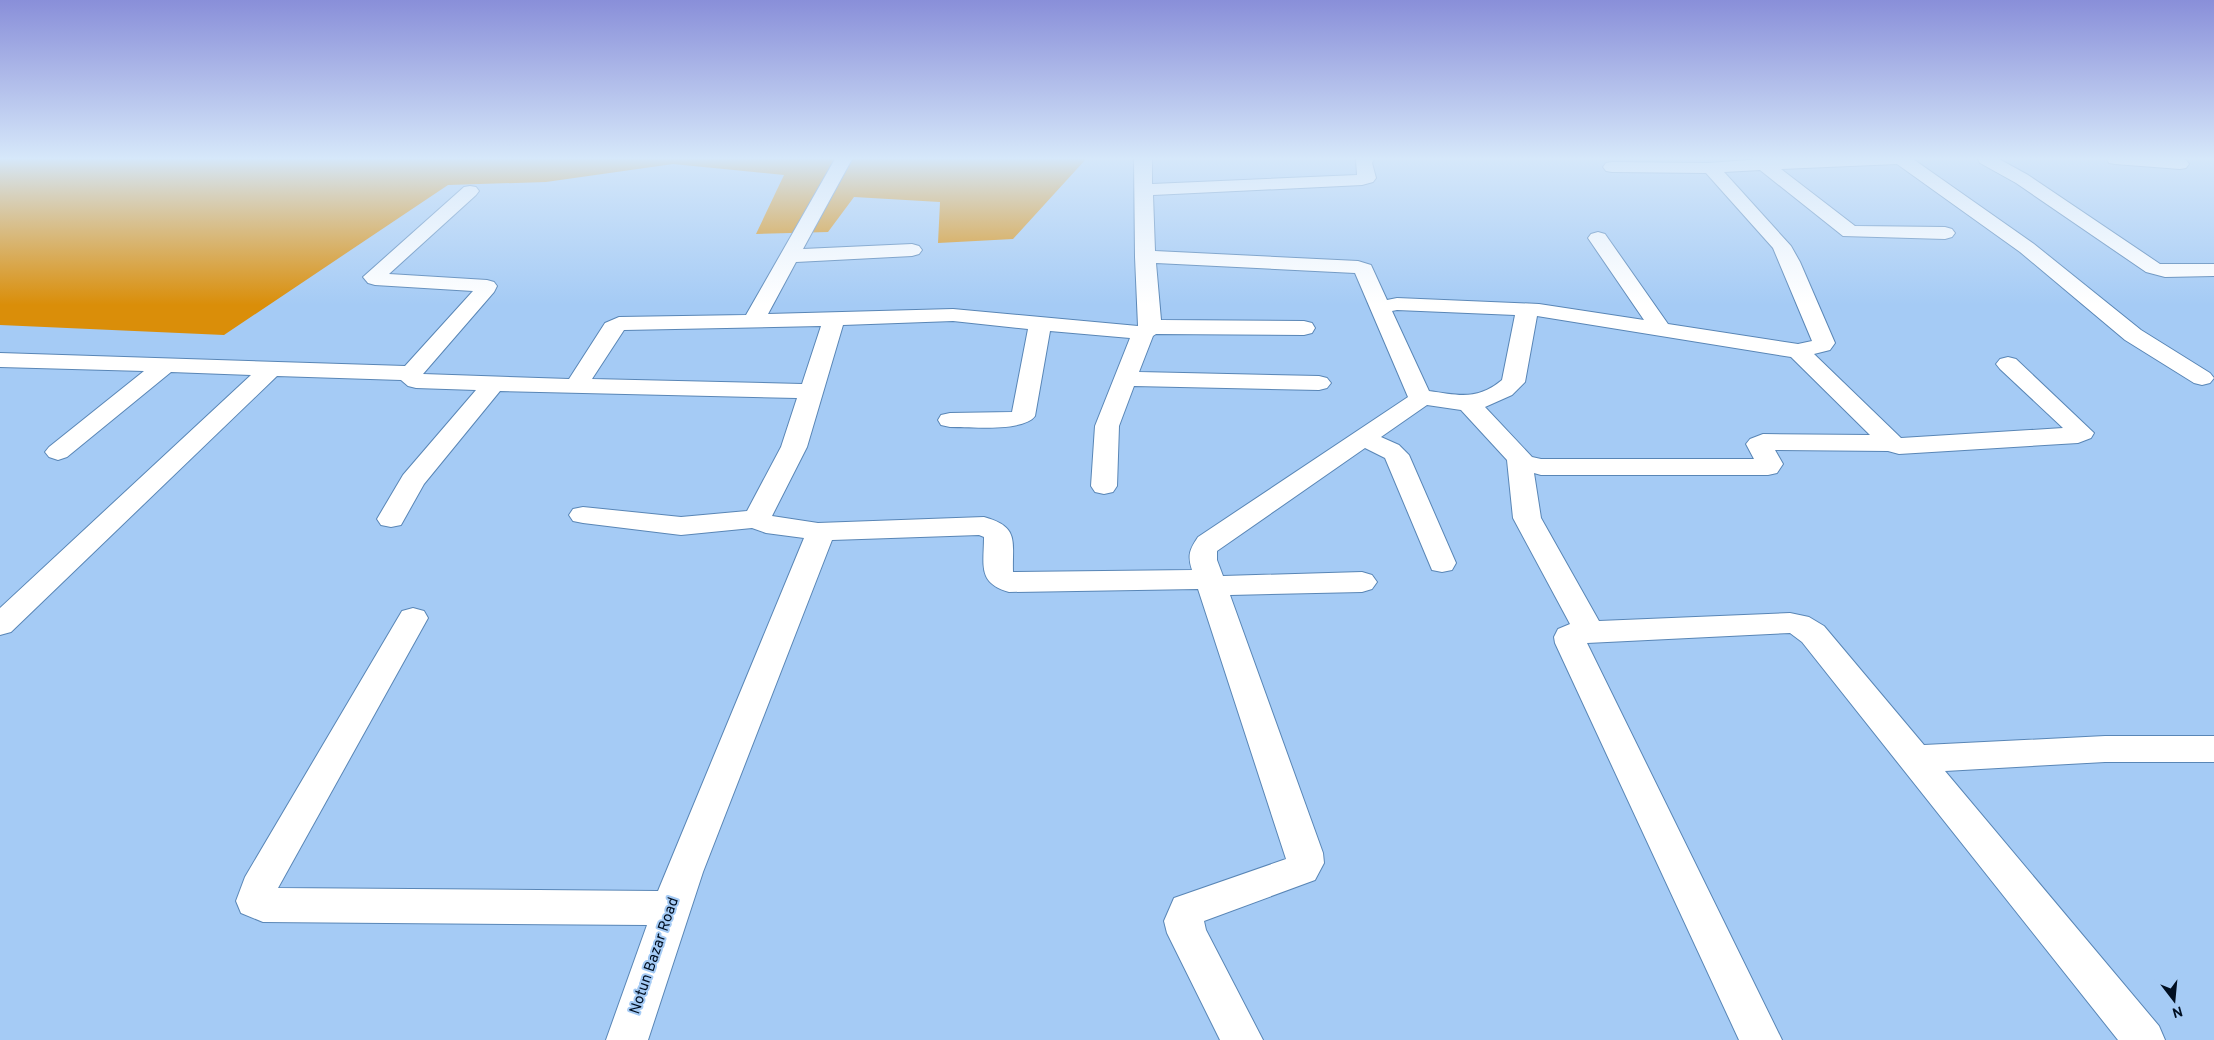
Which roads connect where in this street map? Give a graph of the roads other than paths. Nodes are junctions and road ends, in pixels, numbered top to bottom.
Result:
1 (452, 208) edge
2 (817, 208) edge
3 (1144, 208) edge
4 (1747, 208) edge
5 (1819, 208) edge
6 (1969, 208) edge
7 (2064, 208) edge
8 (1945, 233) dead end
9 (1598, 238) dead end
10 (912, 250) dead end
11 (790, 256) junction
12 (1145, 257) junction
13 (2214, 270) edge
14 (1380, 308) junction
15 (1528, 310) junction
16 (834, 319) junction
17 (753, 321) junction
18 (1040, 323) junction
19 (1304, 328) dead end
20 (1661, 329) junction
21 (1147, 330) junction
22 (1798, 351) junction
23 (0, 360) edge
24 (2008, 364) dead end
25 (166, 365) junction
26 (272, 368) junction
27 (411, 373) junction
28 (2202, 378) dead end
29 (1125, 379) junction
30 (1319, 383) dead end
31 (494, 384) junction
32 (576, 386) junction
33 (812, 391) junction
34 (1420, 397) junction
35 (1469, 404) junction
36 (950, 420) dead end
37 (1364, 439) junction
38 (1892, 443) junction
39 (58, 452) dead end
40 (1519, 458) junction
41 (1104, 486) dead end
42 (583, 515) dead end
43 (391, 519) dead end
44 (757, 519) junction
45 (818, 532) junction
46 (1442, 563) dead end
47 (1211, 582) junction
48 (1362, 582) dead end
49 (413, 618) dead end
50 (0, 625) edge
51 (1590, 633) junction
52 (2214, 749) edge
53 (1914, 759) junction
54 (671, 908) junction
55 (627, 1040) edge
56 (1242, 1040) edge
57 (1761, 1040) edge
58 (2144, 1040) edge

1 - 27 street
2 - 11 street
3 - 12 street
4 - 22 street
5 - 8 street
6 - 28 street
7 - 13 street
9 - 20 street
10 - 11 street
11 - 17 street
12 - 14 street
12 - 21 street
14 - 15 street
14 - 34 street
15 - 20 street
15 - 35 street
16 - 17 street
16 - 18 street
16 - 33 street
17 - 32 street
18 - 21 street
18 - 36 street
19 - 21 street
20 - 22 street
21 - 29 street
22 - 38 street
23 - 25 street
24 - 38 street
25 - 26 street
25 - 39 street
26 - 27 street
26 - 50 street
27 - 31 street
29 - 30 street
29 - 41 street
31 - 32 street
31 - 43 street
32 - 33 street
33 - 44 street
34 - 35 street
34 - 37 street
35 - 40 street
37 - 46 street
37 - 47 street
38 - 40 street
40 - 51 street
42 - 44 street
44 - 45 street
45 - 47 street
45 - 54 street, Notun Bazar Road
47 - 48 street
47 - 56 street
49 - 54 street
51 - 53 street
51 - 57 street
52 - 53 street
53 - 58 street
54 - 55 street, Notun Bazar Road

